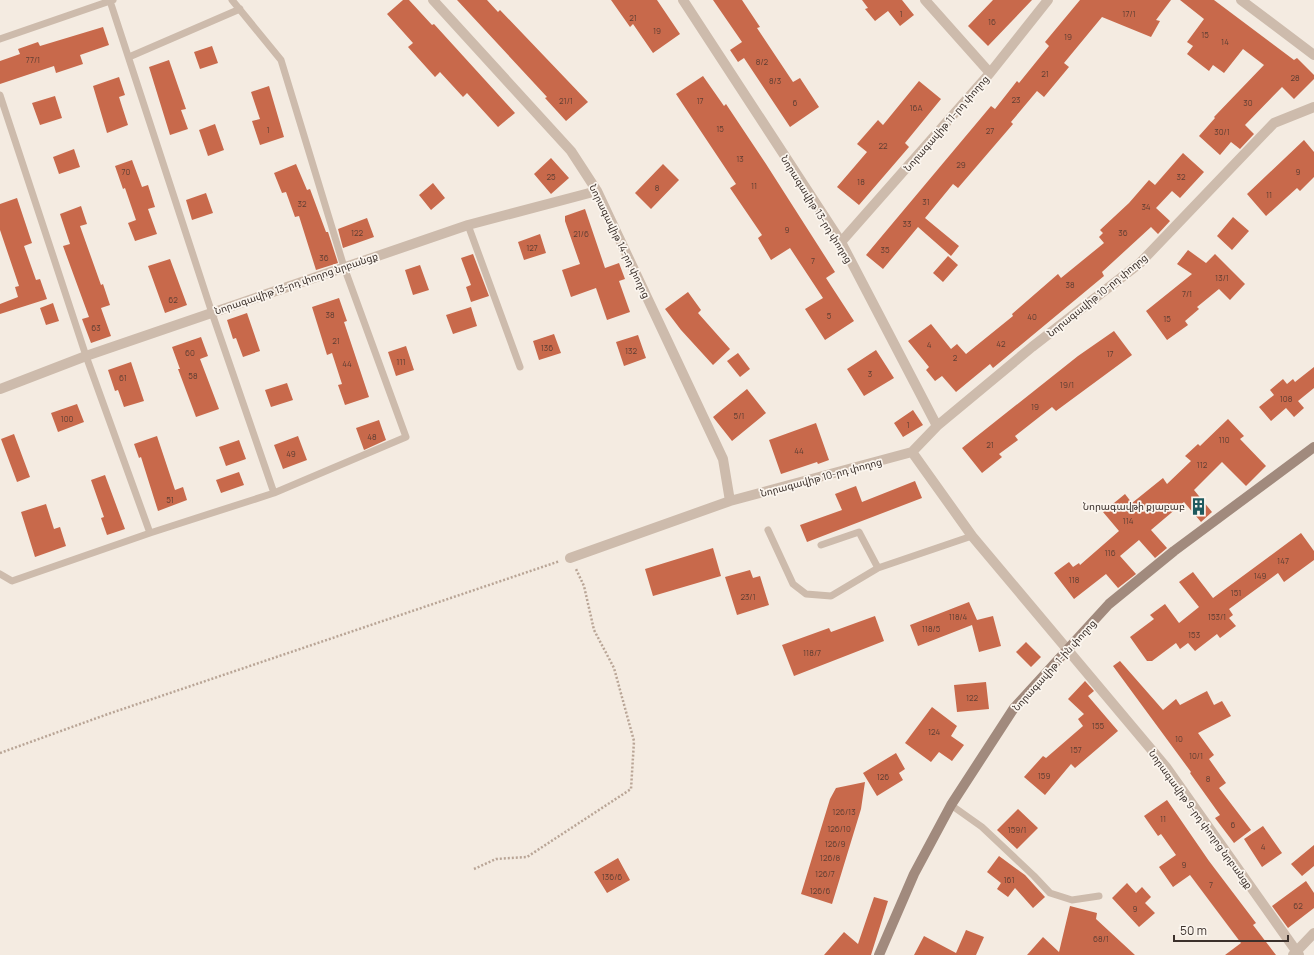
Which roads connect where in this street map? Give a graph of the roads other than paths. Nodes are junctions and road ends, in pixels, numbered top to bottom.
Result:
1 (112, 0) edge
2 (232, 0) edge
3 (433, 0) edge
4 (683, 0) edge
5 (925, 0) edge
6 (1048, 0) edge
7 (1241, 0) edge
8 (240, 9) junction
9 (0, 39) edge
10 (1314, 55) edge
11 (129, 57) junction
12 (990, 73) junction
13 (0, 95) edge
14 (1314, 107) edge
15 (597, 191) junction
16 (468, 224) junction
17 (840, 242) junction
18 (344, 267) junction
19 (212, 312) junction
20 (86, 356) junction
21 (520, 367) dead end
22 (0, 389) edge
23 (937, 426) junction
24 (1314, 447) edge
25 (912, 452) junction
26 (274, 493) junction
27 (730, 501) junction
28 (768, 530) dead end
29 (150, 533) junction
30 (972, 536) junction
31 (821, 545) dead end
32 (570, 558) road end
33 (878, 568) junction
34 (0, 574) edge
35 (1066, 649) junction
36 (951, 805) junction
37 (1099, 896) dead end
38 (1314, 933) edge
39 (1296, 954) edge
40 (879, 955) edge

1 - 9 lane
1 - 11 lane
2 - 8 lane
3 - 15 street, Նորագավիթ 14-րդ փողոց
4 - 17 street, Նորագավիթ 13-րդ փողոց
5 - 12 street
6 - 12 street, Նորագավիթ 11-րդ փողոց
7 - 10 street
8 - 11 lane
8 - 18 lane
11 - 19 lane
12 - 17 street, Նորագավիթ 11-րդ փողոց
13 - 20 lane
14 - 23 street, Նորագավիթ 10-րդ փողոց
15 - 16 street, Նորագավիթ 13-րդ փողոց նրբանցք
15 - 27 street, Նորագավիթ 14-րդ փողոց
16 - 18 street, Նորագավիթ 13-րդ փողոց նրբանցք
16 - 21 lane
17 - 23 street, Նորագավիթ 13-րդ փողոց
18 - 19 street, Նորագավիթ 13-րդ փողոց նրբանցք
18 - 26 lane
19 - 20 street, Նորագավիթ 13-րդ փողոց նրբանցք
19 - 26 lane
20 - 22 street, Նորագավիթ 13-րդ փողոց նրբանցք
20 - 29 lane
23 - 25 street, Նորագավիթ 10-րդ փողոց
24 - 35 main road, Նորագավիթ 1-ին փողոց
25 - 27 street, Նորագավիթ 10-րդ փողոց
25 - 30 street
26 - 29 lane
27 - 32 street, Նորագավիթ 10-րդ փողոց
28 - 33 lane
29 - 34 lane
30 - 33 lane
30 - 35 street
31 - 33 lane
35 - 36 main road, Նորագավիթ 1-ին փողոց
35 - 39 street, Նորագավիթ 9-րդ փողոց նրբանցք
36 - 37 lane
36 - 40 main road, Նորագավիթ 1-ին փողոց
38 - 39 street

